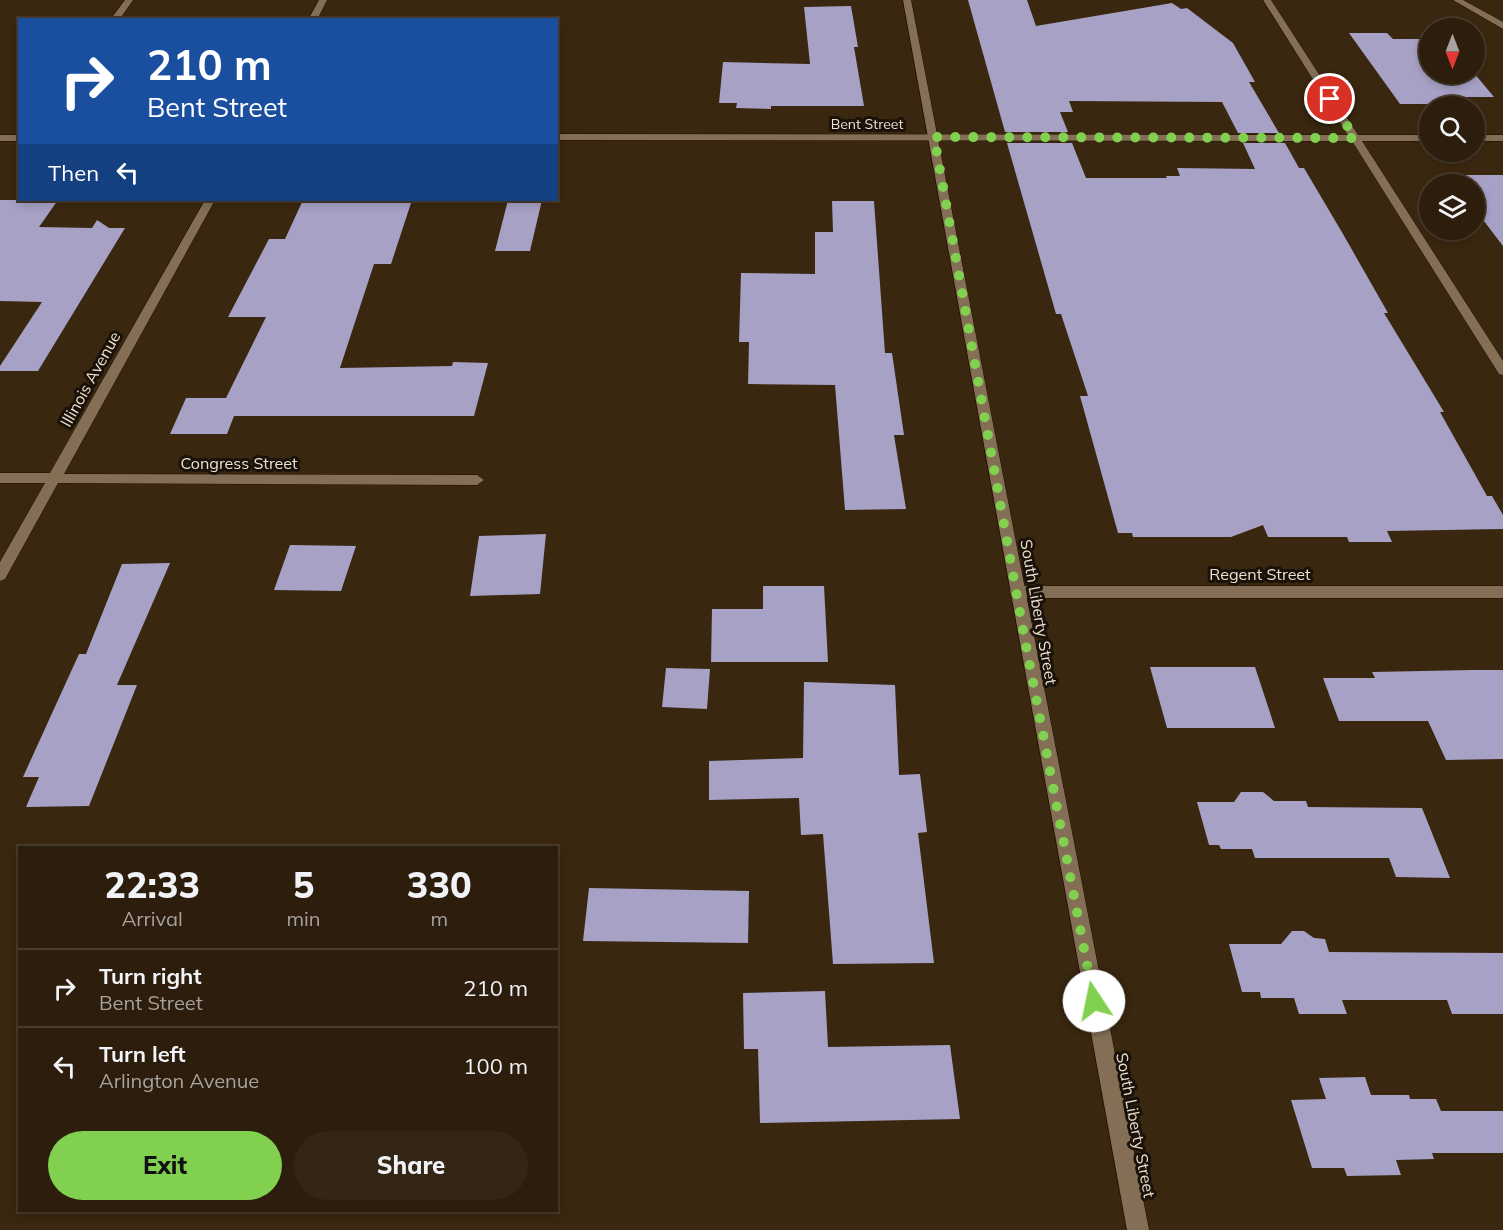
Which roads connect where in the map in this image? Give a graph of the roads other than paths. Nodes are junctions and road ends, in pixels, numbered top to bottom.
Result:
1 (129, 0) edge
2 (323, 0) edge
3 (907, 0) edge
4 (1267, 0) edge
5 (1457, 0) edge
6 (116, 18) edge
7 (313, 18) edge
8 (1503, 26) edge
9 (934, 137) junction
10 (0, 138) edge
11 (18, 138) edge
12 (558, 138) edge
13 (1355, 138) junction
14 (1419, 138) edge
15 (1485, 138) edge
16 (1503, 138) edge
17 (209, 201) edge
18 (1503, 371) edge
19 (0, 478) edge
20 (54, 478) junction
21 (477, 480) dead end
22 (0, 575) edge
23 (1017, 592) junction
24 (1503, 592) edge
25 (1138, 1230) edge

1 - 6 street
2 - 7 street
3 - 9 street, South Liberty Street
4 - 13 street
5 - 8 street
9 - 12 street, Bent Street
9 - 13 street, Bent Street
9 - 23 street, South Liberty Street
10 - 11 street
13 - 14 street, Bent Street
13 - 18 street
15 - 16 street
17 - 20 street, Illinois Avenue
19 - 20 street, Congress Street
20 - 21 street, Congress Street
20 - 22 street, Illinois Avenue
23 - 24 street, Regent Street
23 - 25 street, South Liberty Street

